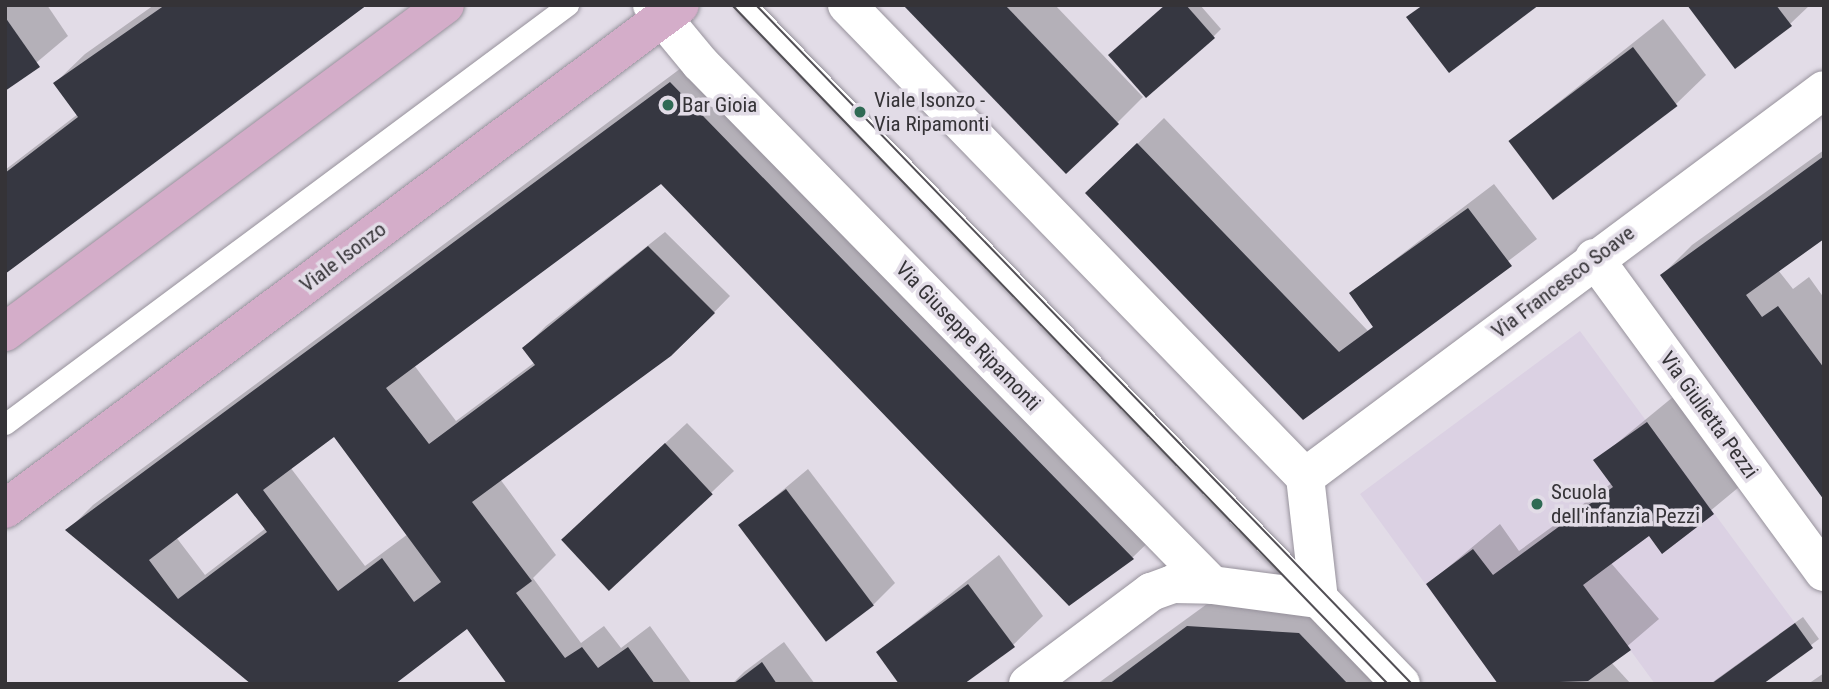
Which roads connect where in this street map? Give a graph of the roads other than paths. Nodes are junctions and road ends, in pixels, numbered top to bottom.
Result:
1 (444, 5) edge
2 (568, 5) edge
3 (746, 5) edge
4 (848, 5) edge
5 (665, 9) edge
6 (1824, 90) edge
7 (1594, 258) junction
8 (5, 332) edge
9 (5, 425) edge
10 (1305, 477) junction
11 (5, 509) edge
12 (1824, 572) edge
13 (1212, 585) junction
14 (1319, 599) junction
15 (1028, 684) edge
16 (1401, 684) edge

1 - 8 main road
2 - 9 lane
3 - 14 lane
4 - 10 street
5 - 11 main road, Viale Isonzo
5 - 13 street, Via Giuseppe Ripamonti
6 - 7 street, Via Francesco Soave
7 - 10 street, Via Francesco Soave
7 - 12 street, Via Giulietta Pezzi
10 - 14 street
13 - 14 street
13 - 15 street
14 - 16 street

